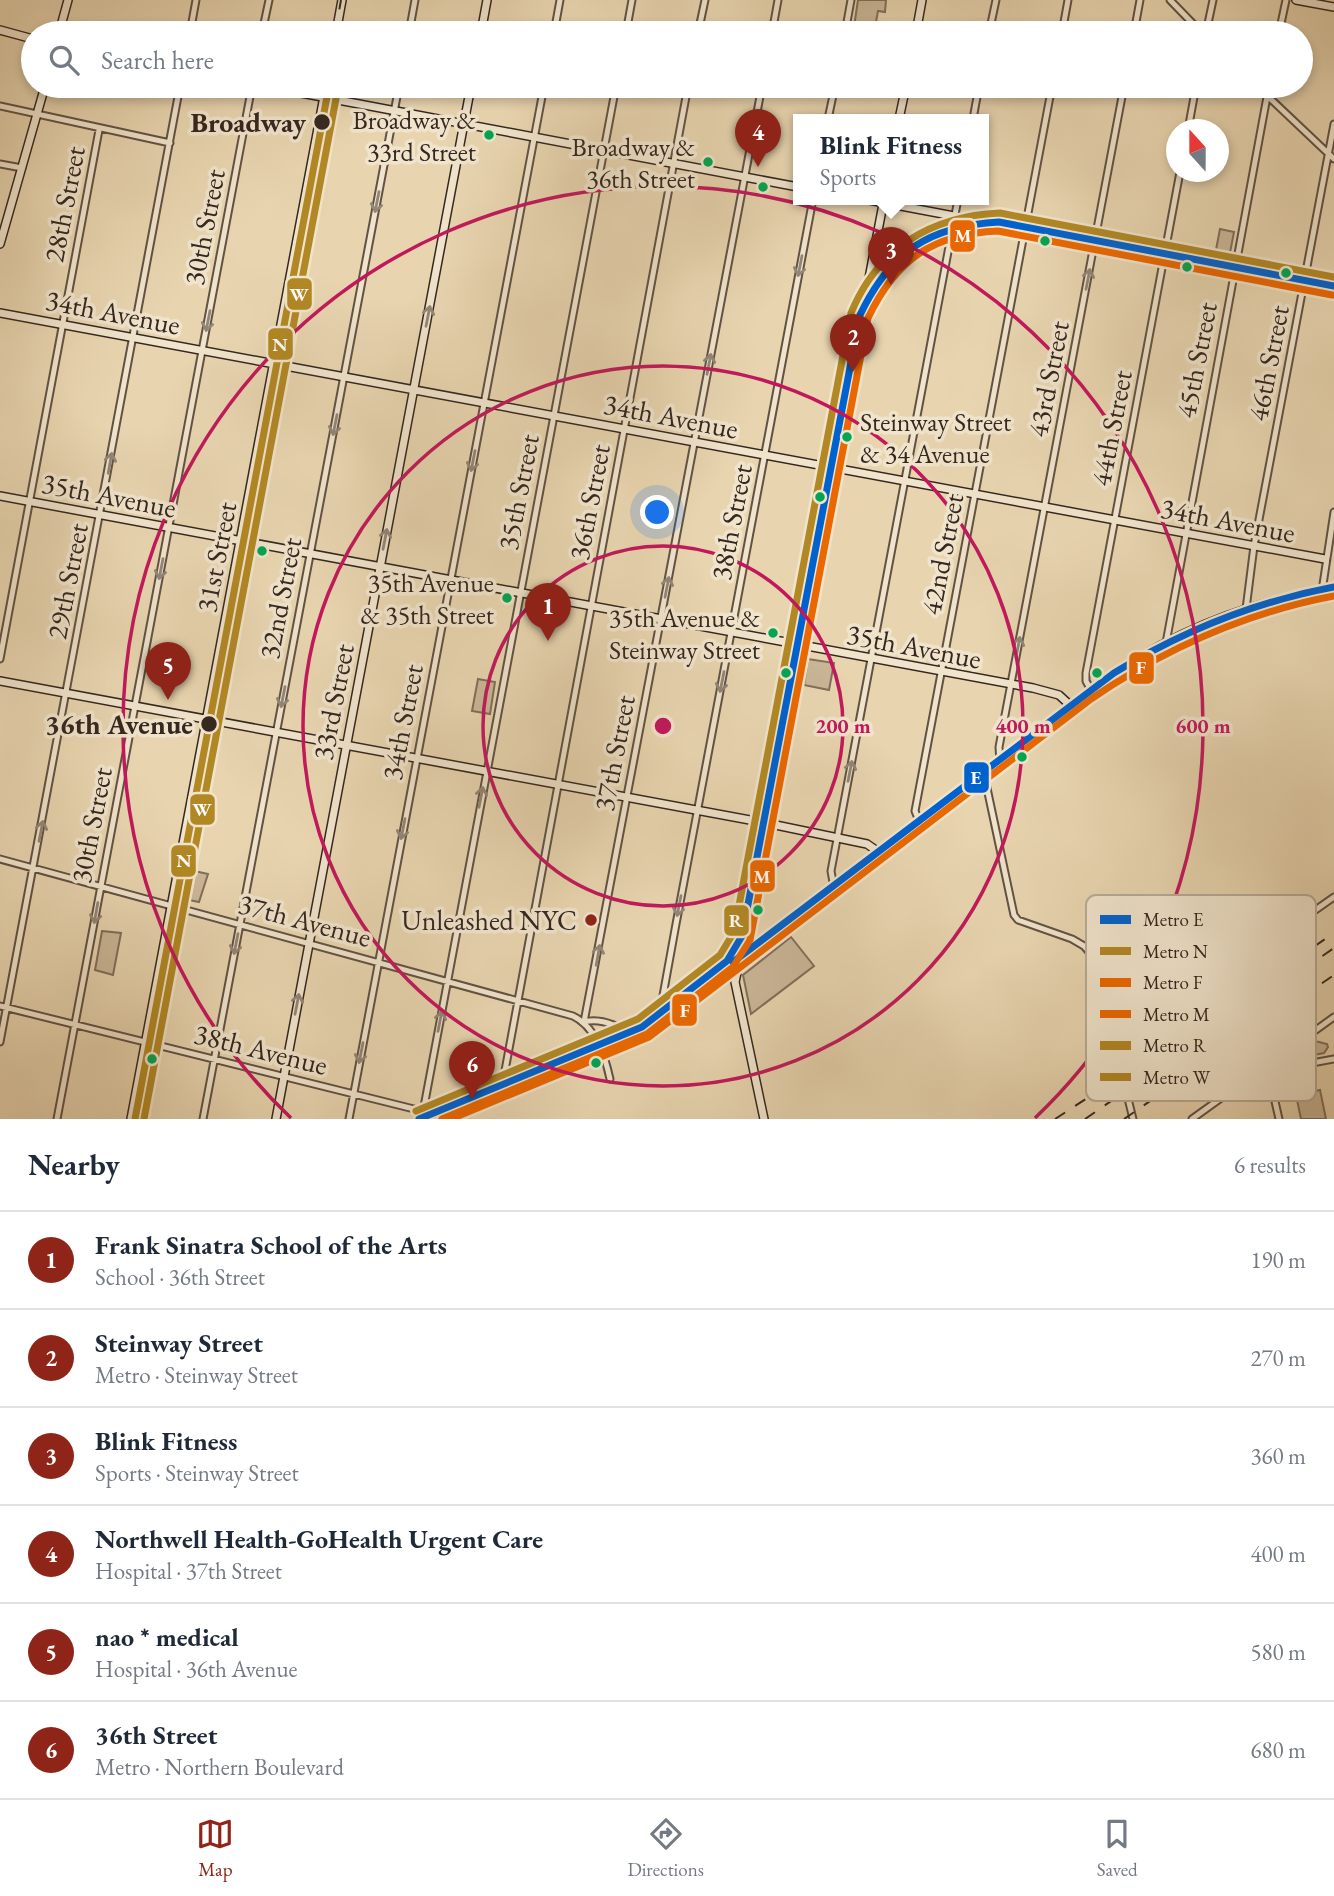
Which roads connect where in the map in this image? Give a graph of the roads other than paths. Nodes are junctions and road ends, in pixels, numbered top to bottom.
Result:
1 (68, 0) edge
2 (196, 0) edge
3 (269, 0) edge
4 (342, 0) edge
5 (415, 0) edge
6 (488, 0) edge
7 (560, 0) edge
8 (632, 0) edge
9 (705, 0) edge
10 (778, 0) edge
11 (851, 0) edge
12 (922, 0) edge
13 (996, 0) edge
14 (1068, 0) edge
15 (1140, 0) edge
16 (1170, 0) edge
17 (1213, 0) edge
18 (1286, 0) edge
19 (1296, 0) edge
20 (1334, 7) edge
21 (63, 21) edge
22 (192, 21) edge
23 (265, 21) edge
24 (338, 21) edge
25 (411, 21) edge
26 (484, 21) edge
27 (556, 21) edge
28 (628, 21) edge
29 (701, 21) edge
30 (774, 21) edge
31 (847, 21) edge
32 (918, 21) edge
33 (992, 21) edge
34 (1064, 21) edge
35 (1136, 21) edge
36 (1192, 21) edge
37 (1207, 21) edge
38 (1282, 21) edge
39 (0, 30) edge
40 (21, 36) edge
41 (42, 98) edge
42 (178, 98) edge
43 (251, 98) edge
44 (324, 98) edge
45 (329, 98) edge
46 (397, 98) edge
47 (469, 98) edge
48 (542, 98) edge
49 (614, 98) edge
50 (686, 98) edge
51 (760, 98) edge
52 (1050, 98) edge
53 (1122, 98) edge
54 (1194, 98) edge
55 (1267, 98) edge
56 (1269, 98) edge
57 (0, 106) edge
58 (394, 111) junction
59 (37, 116) junction
60 (1190, 119) edge
61 (464, 124) junction
62 (1334, 124) edge
63 (99, 130) junction
64 (534, 137) junction
65 (170, 143) junction
66 (604, 150) junction
67 (1328, 154) junction
68 (1334, 159) edge
69 (673, 163) junction
70 (0, 164) edge
71 (22, 168) junction
72 (745, 176) junction
73 (1179, 182) edge
74 (793, 186) edge
75 (812, 205) edge
76 (883, 205) edge
77 (903, 205) edge
78 (957, 205) edge
79 (955, 216) junction
80 (1025, 230) junction
81 (1095, 243) junction
82 (0, 244) edge
83 (1165, 256) junction
84 (1235, 269) junction
85 (1304, 283) junction
86 (1334, 288) edge
87 (0, 313) edge
88 (63, 324) junction
89 (133, 336) junction
90 (202, 350) junction
91 (274, 363) junction
92 (344, 376) junction
93 (414, 390) junction
94 (484, 402) junction
95 (553, 415) junction
96 (624, 429) junction
97 (694, 442) junction
98 (765, 455) junction
99 (833, 467) junction
100 (905, 481) junction
101 (975, 494) junction
102 (0, 496) edge
103 (30, 502) junction
104 (1045, 507) junction
105 (1334, 512) edge
106 (100, 515) junction
107 (1115, 520) junction
108 (169, 528) junction
109 (1184, 533) junction
110 (240, 541) junction
111 (1254, 546) junction
112 (310, 554) junction
113 (1325, 559) junction
114 (1334, 560) edge
115 (380, 567) junction
116 (450, 580) junction
117 (1334, 589) edge
118 (1322, 591) junction
119 (520, 593) junction
120 (591, 606) junction
121 (1245, 609) junction
122 (661, 620) junction
123 (731, 632) junction
124 (1166, 643) junction
125 (799, 645) junction
126 (0, 659) edge
127 (871, 659) junction
128 (941, 672) junction
129 (0, 681) edge
130 (1011, 685) junction
131 (1092, 692) junction
132 (67, 693) junction
133 (135, 706) junction
134 (1072, 707) junction
135 (207, 719) junction
136 (276, 732) junction
137 (346, 745) junction
138 (416, 758) junction
139 (1000, 762) junction
140 (486, 771) junction
141 (984, 774) junction
142 (557, 785) junction
143 (627, 797) junction
144 (697, 811) junction
145 (766, 823) junction
146 (919, 823) junction
147 (837, 838) junction
148 (880, 853) junction
149 (0, 859) edge
150 (34, 867) junction
151 (101, 886) junction
152 (834, 888) junction
153 (1334, 897) edge
154 (172, 905) junction
155 (1316, 910) edge
156 (240, 924) junction
157 (309, 943) junction
158 (1086, 949) edge
159 (739, 961) junction
160 (378, 962) junction
161 (447, 981) junction
162 (517, 1000) junction
163 (4, 1007) edge
164 (666, 1017) junction
165 (1334, 1017) edge
166 (584, 1022) junction
167 (76, 1025) junction
168 (1316, 1029) edge
169 (636, 1037) junction
170 (0, 1042) edge
171 (146, 1042) junction
172 (601, 1051) junction
173 (214, 1059) junction
174 (1334, 1059) edge
175 (1316, 1062) edge
176 (283, 1077) junction
177 (610, 1079) dead end
178 (501, 1092) junction
179 (353, 1094) junction
180 (1129, 1101) edge
181 (1218, 1101) edge
182 (1275, 1101) edge
183 (423, 1112) junction
184 (1203, 1112) junction
185 (57, 1119) edge
186 (131, 1119) edge
187 (203, 1119) edge
188 (276, 1119) edge
189 (349, 1119) edge
190 (426, 1119) edge
191 (435, 1119) edge
192 (764, 1119) edge
193 (1133, 1119) edge
194 (1192, 1119) edge
195 (1205, 1119) edge
196 (1279, 1119) edge

1 - 21 street
2 - 22 street
3 - 23 street
4 - 24 street
5 - 25 street
6 - 26 street
7 - 27 street
8 - 28 street
9 - 29 street
10 - 30 street
11 - 31 street
12 - 32 street
13 - 33 street
14 - 34 street
15 - 35 street
16 - 36 street
17 - 37 street
18 - 38 street
19 - 20 street
39 - 40 street
41 - 59 street
42 - 65 street, 29th Street
43 -> 90 street, 30th Street
44 - 91 street, 31st Street
45 - 58 street
46 - 58 street, 32nd Street
47 - 61 street, 33rd Street
48 - 64 street, 34th Street
49 - 66 street, 35th Street
50 - 69 street, 36th Street
51 - 72 street, 37th Street
52 - 80 street, 42nd Street
53 - 81 street, 43rd Street
54 - 60 street
55 - 84 street, 45th Street
56 - 67 street
57 - 59 street
58 - 61 street
58 -> 92 street, 32nd Street
59 - 63 street
59 - 71 street
61 - 64 street
93 -> 61 street, 33rd Street
62 - 67 street, 46th Street
63 - 65 street
63 - 88 street, 28th Street
64 - 66 street
64 - 94 street, 34th Street
65 - 89 street, 29th Street
66 - 69 street
66 - 95 street, 35th Street
67 - 68 street
67 - 85 street, 46th Street
69 - 72 street
69 - 96 street, 36th Street
70 - 71 street
71 - 82 street
72 - 74 street
97 -> 72 street, 37th Street
73 - 83 street, 44th Street
75 -> 98 street, 38th Street
76 - 99 street
77 - 79 street
78 - 79 street
79 - 80 street
79 - 100 street
80 - 81 street
80 - 101 street, 42nd Street
81 - 83 street
104 -> 81 street, 43rd Street
83 - 84 street
83 - 107 street, 44th Street
84 - 85 street
84 - 109 street, 45th Street
85 - 86 street
85 - 111 street, 46th Street
87 - 88 street, 34th Avenue
88 - 89 street, 34th Avenue
88 - 103 street, 28th Street
89 - 90 street, 34th Avenue
106 -> 89 street, 29th Street
90 - 91 street, 34th Avenue
90 - 108 street, 30th Street
91 - 92 street, 34th Avenue
91 - 110 street, 31st Street
92 - 93 street, 34th Avenue
92 -> 112 street, 32nd Street
93 - 94 street, 34th Avenue
115 -> 93 street, 33rd Street
94 - 95 street, 34th Avenue
94 -> 116 street, 34th Street
95 - 96 street, 34th Avenue
95 - 119 street, 35th Street
96 - 97 street, 34th Avenue
96 - 120 street, 36th Street
97 - 98 street, 34th Avenue
122 -> 97 street, 37th Street
98 - 99 street, 34th Avenue
98 - 123 street, 38th Street
99 - 100 street, 34th Avenue
99 - 125 street
100 - 101 street, 34th Avenue
100 - 127 street
101 - 104 street, 34th Avenue
101 - 128 street, 42nd Street
102 - 103 street, 35th Avenue
103 - 106 street, 35th Avenue
103 - 126 street, 28th Street
104 - 107 street, 34th Avenue
130 -> 104 street, 43rd Street
105 - 113 street
106 - 108 street, 35th Avenue
106 - 132 street, 29th Street
107 - 109 street, 34th Avenue
107 - 131 street, 44th Street
108 - 110 street, 35th Avenue
108 -> 133 street, 30th Street
109 - 111 street, 34th Avenue
109 - 124 street, 45th Street
110 - 112 street, 35th Avenue
110 - 135 street, 31st Street
111 - 113 street, 34th Avenue
111 - 121 street, 46th Street
112 - 115 street, 35th Avenue
112 -> 136 street, 32nd Street
113 - 114 street, 34th Avenue
113 - 118 street
115 - 116 street, 35th Avenue
115 - 137 street, 33rd Street
116 - 119 street, 35th Avenue
116 - 138 street, 34th Street
117 - 118 main road
118 - 121 main road
119 - 120 street, 35th Avenue
119 - 140 street, 35th Street
120 - 122 street, 35th Avenue
120 - 142 street, 36th Street
121 - 124 main road
122 - 123 street, 35th Avenue
122 - 143 street, 37th Street
123 - 125 street, 35th Avenue
123 -> 144 street, 38th Street
124 - 131 main road
125 - 127 street, 35th Avenue
125 - 145 street
127 - 128 street, 35th Avenue
147 -> 127 street
128 - 130 street, 35th Avenue
128 - 146 street, 42nd Street
129 - 132 street
130 - 134 street, 35th Avenue
130 - 139 street, 43rd Street
131 - 134 main road
132 - 133 street
150 -> 132 street, 29th Street
133 - 135 street
133 - 151 street, 30th Street
134 - 139 main road
135 - 136 street
135 - 154 street, 31st Street
136 - 137 street
136 - 156 street, 32nd Street
137 - 138 street
137 - 157 street, 33rd Street
138 - 140 street
138 -> 160 street, 34th Street
139 - 141 main road
140 - 142 street
161 -> 140 street, 35th Street
141 - 146 main road
141 - 158 street
142 - 143 street
142 - 162 street, 36th Street
143 - 144 street
166 -> 143 street, 37th Street
144 - 145 street
144 -> 164 street, 38th Street
145 - 147 street
145 - 159 street
146 - 148 main road
147 - 148 street
147 - 152 street
148 - 152 main road
149 - 150 street, 37th Avenue
150 - 151 street, 37th Avenue
150 - 163 street, 29th Street
151 - 154 street, 37th Avenue
151 -> 167 street, 30th Street
152 - 159 main road
153 - 155 street
154 - 156 street, 37th Avenue
154 - 171 street, 31st Street
156 - 157 street, 37th Avenue
156 -> 173 street, 32nd Street
157 - 160 street, 37th Avenue
176 -> 157 street, 33rd Street
159 - 164 main road
159 - 192 street
160 - 161 street, 37th Avenue
160 -> 179 street, 34th Street
161 - 162 street, 37th Avenue
183 -> 161 street, 35th Street
162 - 166 street, 37th Avenue
162 - 178 street, 36th Street
163 - 167 street, 38th Avenue
163 - 170 street, 29th Street
164 - 169 main road
165 - 168 street
166 - 169 street, 37th Avenue
166 - 172 street
167 - 171 street, 38th Avenue
167 - 185 street, 30th Street
169 - 172 main road
171 - 173 street, 38th Avenue
171 - 186 street, 31st Street
172 - 177 street
172 - 178 main road
173 - 176 street, 38th Avenue
173 - 187 street, 32nd Street
174 - 175 street
176 - 179 street, 38th Avenue
176 - 188 street, 33rd Street
178 - 191 main road
179 - 183 street, 38th Avenue
179 - 189 street, 34th Street
180 - 193 street
181 - 184 street
182 - 196 street
183 - 190 street
184 - 194 street
184 - 195 street

